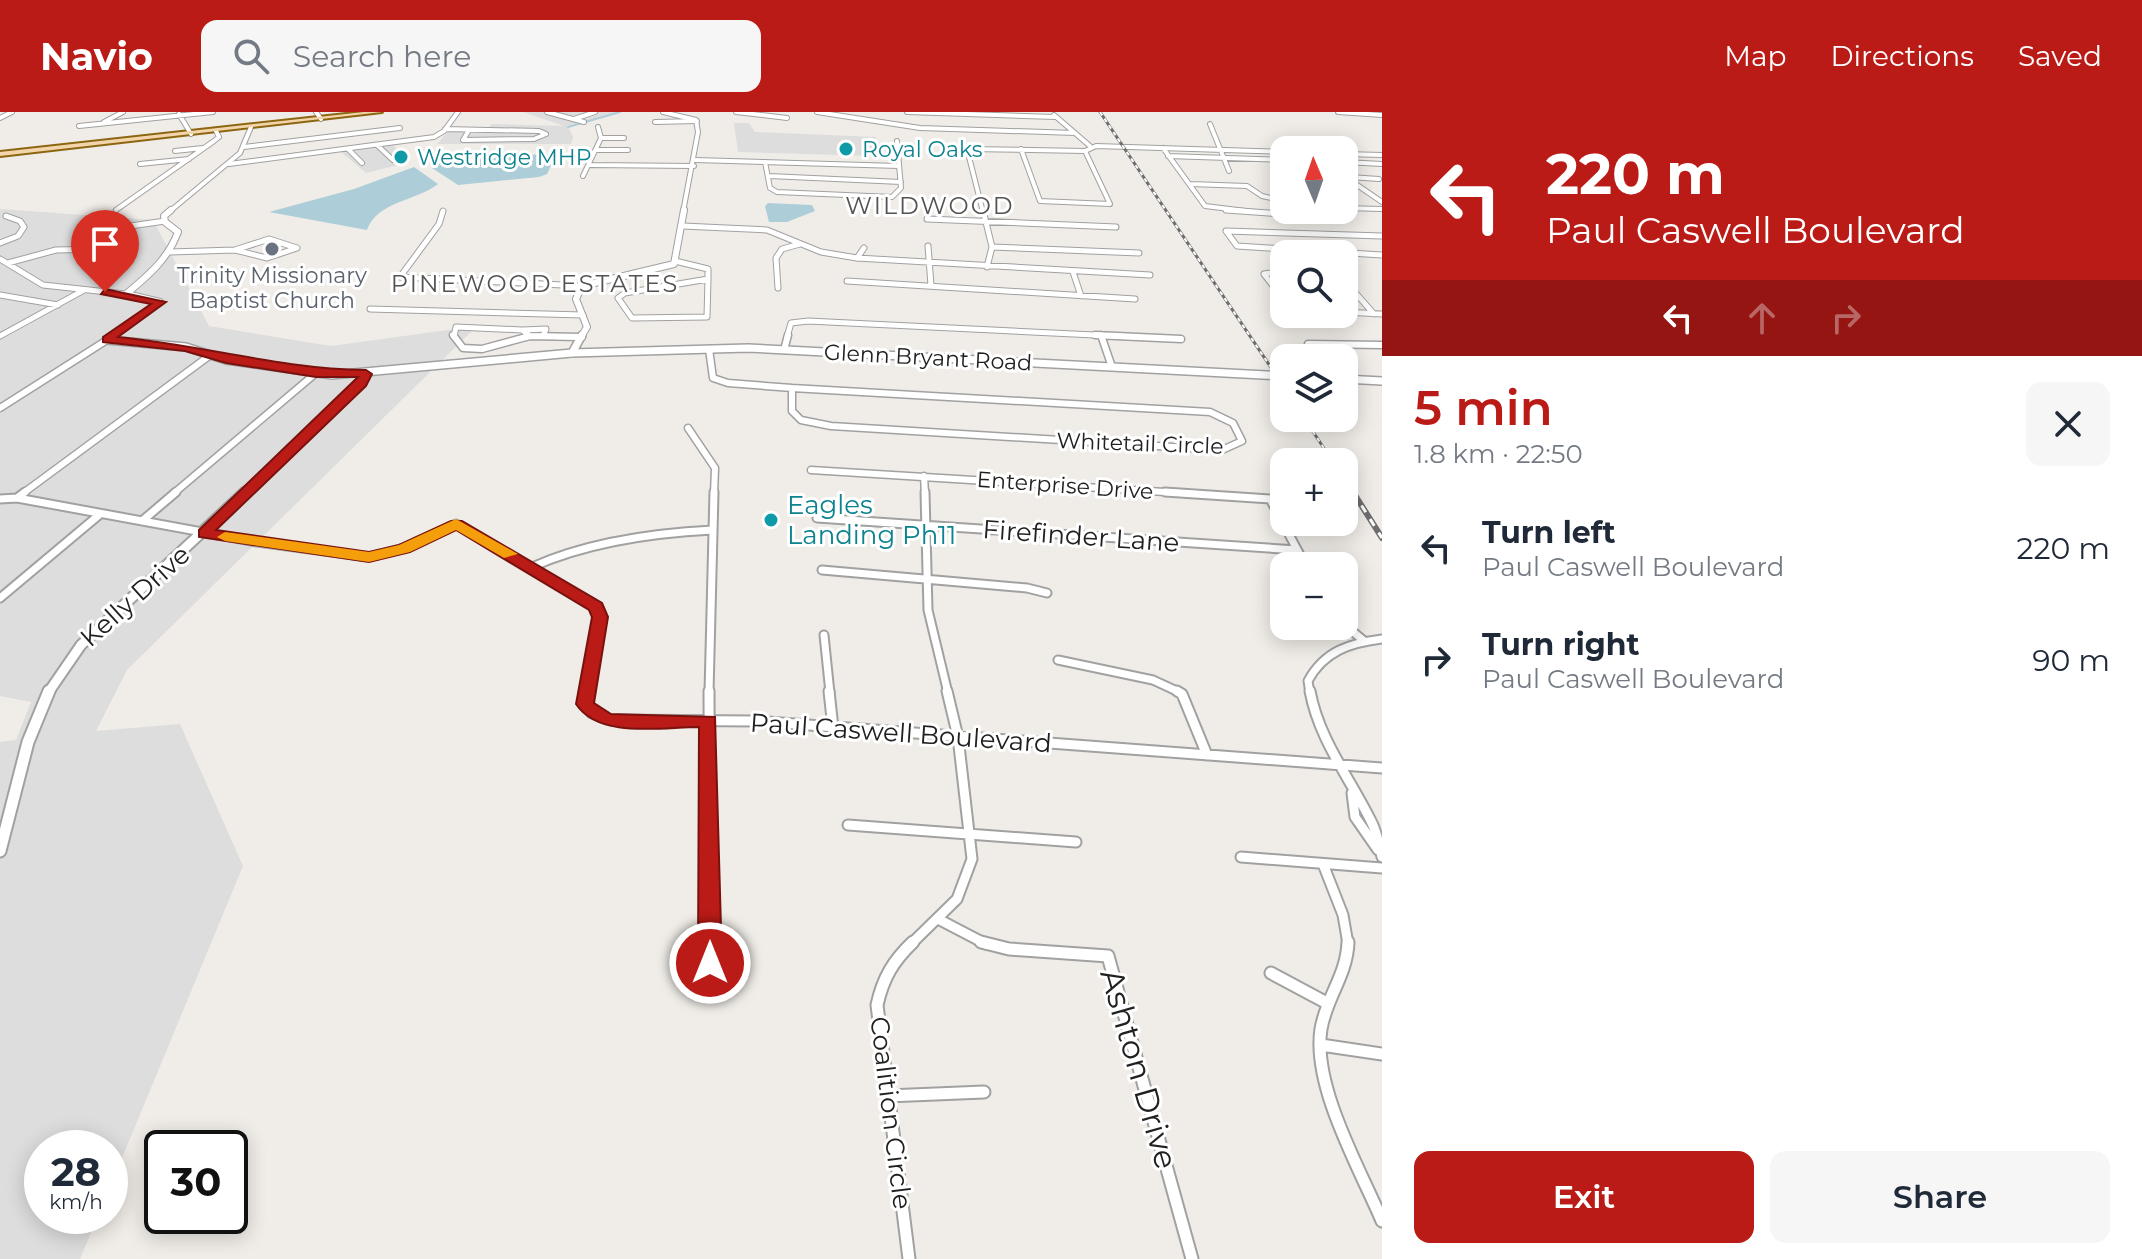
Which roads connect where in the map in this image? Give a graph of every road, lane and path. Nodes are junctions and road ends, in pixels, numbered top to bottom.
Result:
1 (12, 112) edge
2 (123, 112) edge
3 (213, 112) edge
4 (316, 112) edge
5 (379, 112) edge
6 (458, 112) edge
7 (547, 112) edge
8 (577, 112) edge
9 (595, 112) edge
10 (663, 112) edge
11 (736, 112) edge
12 (817, 112) edge
13 (907, 112) edge
14 (1050, 112) edge
15 (1338, 112) edge
16 (179, 114) edge
17 (586, 115) junction
18 (1382, 115) edge
19 (1056, 117) junction
20 (0, 118) edge
21 (787, 118) dead end
22 (321, 119) junction
23 (573, 119) junction
24 (697, 121) junction
25 (584, 122) dead end
26 (655, 122) dead end
27 (104, 123) junction
28 (1210, 124) dead end
29 (79, 126) dead end
30 (251, 127) junction
31 (598, 127) dead end
32 (400, 128) dead end
33 (445, 129) junction
34 (469, 130) junction
35 (216, 131) junction
36 (1075, 133) junction
37 (191, 134) junction
38 (601, 138) junction
39 (624, 138) dead end
40 (897, 141) dead end
41 (377, 145) junction
42 (1090, 146) junction
43 (244, 147) junction
44 (204, 148) junction
45 (1163, 148) junction
46 (348, 149) junction
47 (1021, 149) junction
48 (597, 150) junction
49 (628, 150) dead end
50 (1217, 150) junction
51 (175, 151) dead end
52 (1085, 151) junction
53 (1270, 152) edge
54 (0, 154) edge
55 (1358, 154) edge
56 (1382, 155) edge
57 (1168, 156) junction
58 (1221, 157) junction
59 (190, 159) junction
60 (393, 160) dead end
61 (1270, 160) edge
62 (765, 162) junction
63 (362, 163) dead end
64 (694, 163) junction
65 (1358, 163) edge
66 (140, 164) dead end
67 (229, 164) junction
68 (1382, 164) edge
69 (182, 165) junction
70 (590, 165) junction
71 (147, 166) dead end
72 (899, 166) junction
73 (1229, 171) dead end
74 (583, 176) dead end
75 (769, 176) junction
76 (1358, 178) edge
77 (1379, 179) dead end
78 (901, 182) junction
79 (1190, 184) junction
80 (1358, 186) edge
81 (1270, 198) edge
82 (1382, 202) edge
83 (1358, 208) edge
84 (1382, 209) edge
85 (116, 210) dead end
86 (443, 211) dead end
87 (1270, 213) edge
88 (6, 216) dead end
89 (927, 219) dead end
90 (165, 221) junction
91 (985, 222) junction
92 (683, 226) junction
93 (1116, 227) dead end
94 (96, 231) dead end
95 (1382, 236) edge
96 (0, 243) edge
97 (801, 244) junction
98 (928, 246) dead end
99 (992, 247) junction
100 (864, 248) dead end
101 (100, 249) dead end
102 (235, 250) junction
103 (170, 252) junction
104 (1139, 253) dead end
105 (1382, 255) edge
106 (857, 258) junction
107 (0, 259) edge
108 (675, 261) junction
109 (930, 262) junction
110 (8, 263) junction
111 (0, 266) edge
112 (987, 267) junction
113 (1073, 272) junction
114 (1150, 275) dead end
115 (708, 279) junction
116 (847, 281) dead end
117 (931, 285) junction
118 (582, 286) junction
119 (778, 288) dead end
120 (84, 290) junction
121 (126, 294) junction
122 (0, 295) edge
123 (1081, 296) junction
124 (1358, 296) edge
125 (1135, 299) dead end
126 (58, 305) junction
127 (370, 309) dead end
128 (1358, 313) edge
129 (1374, 314) junction
130 (1382, 314) edge
131 (583, 315) junction
132 (522, 330) junction
133 (0, 334) edge
134 (1101, 335) junction
135 (530, 336) junction
136 (543, 336) junction
137 (582, 337) junction
138 (1181, 339) dead end
139 (107, 340) junction
140 (1358, 345) edge
141 (1382, 345) edge
142 (709, 349) junction
143 (784, 350) junction
144 (572, 353) junction
145 (209, 356) junction
146 (1112, 367) junction
147 (316, 373) junction
148 (366, 374) junction
149 (1270, 375) edge
150 (1358, 380) edge
151 (1382, 381) edge
152 (792, 388) junction
153 (0, 408) edge
154 (688, 428) dead end
155 (811, 470) dead end
156 (924, 476) junction
157 (17, 498) junction
158 (0, 499) edge
159 (99, 515) junction
160 (817, 518) dead end
161 (142, 521) junction
162 (927, 526) junction
163 (713, 530) junction
164 (204, 533) junction
165 (1297, 550) joint
166 (532, 567) junction
167 (822, 570) dead end
168 (930, 580) junction
169 (1047, 593) dead end
170 (0, 598) edge
171 (824, 635) dead end
172 (1358, 636) edge
173 (1382, 639) edge
174 (1364, 641) junction
175 (1058, 660) dead end
176 (708, 721) junction
177 (833, 728) junction
178 (958, 737) junction
179 (1207, 755) junction
180 (1340, 765) junction
181 (1382, 768) edge
182 (848, 825) dead end
183 (968, 833) junction
184 (1076, 842) dead end
185 (0, 851) edge
186 (1380, 854) edge
187 (1241, 857) dead end
188 (1323, 864) junction
189 (1382, 868) edge
190 (938, 919) junction
191 (710, 963) dead end
192 (1271, 973) dead end
193 (1327, 1003) junction
194 (1321, 1045) junction
195 (1382, 1054) edge
196 (984, 1092) dead end
197 (887, 1096) junction
198 (1381, 1218) edge
199 (909, 1259) edge
200 (1192, 1259) edge

1 - 20 street
2 - 27 street
3 - 16 street
4 - 22 street
5 - 22 main road
6 - 33 street
7 - 23 street
8 - 17 street
9 - 17 street
10 - 24 street
11 - 21 street
12 - 36 street
13 - 19 street
14 - 19 street
15 - 18 street
16 - 27 street
16 - 37 street
17 - 23 street
19 - 36 street
22 - 30 main road
23 - 25 street
24 - 26 street
24 - 64 street
27 - 29 street
28 - 50 street
30 - 35 main road
30 - 43 street
31 - 38 street
32 - 43 street
33 - 34 street
33 - 41 street
34 - 34 street
35 - 37 main road
35 - 44 street
36 - 42 street
37 - 54 main road
38 - 39 street
38 - 48 street
40 - 72 street
41 - 46 street
41 - 60 street
42 - 45 street
42 - 52 street
43 - 67 street
44 - 51 street
44 - 59 street
45 - 50 street
45 - 57 street
46 - 63 street
46 - 67 street
47 - 52 street
47 - 52 street
47 - 91 street
48 - 49 street
48 - 70 street
50 - 53 street
50 - 58 street
55 - 56 street
57 - 58 street
57 - 79 street
58 - 61 street
58 - 73 street
59 - 66 street
59 - 69 street
62 - 64 street
62 - 72 street
62 - 75 street
64 - 70 street
64 - 92 street
65 - 68 street
67 - 90 street
69 - 71 street
69 - 85 street
70 - 74 street
72 - 78 street
75 - 78 street
75 - 78 street
76 - 77 street
79 - 81 street
79 - 87 street
80 - 82 street
83 - 84 street
86 - 118 street
88 - 96 street
89 - 91 street
90 - 94 street
90 - 103 street
91 - 93 street
91 - 99 street
92 - 97 street
92 - 108 street
95 - 105 street
97 - 106 street
97 - 119 street
98 - 109 street
99 - 104 street
99 - 112 street
100 - 106 street
101 - 110 street
102 - 102 street
102 - 103 street
103 - 121 street
106 - 109 street
107 - 110 street
108 - 115 street
108 - 118 street
109 - 112 street
109 - 117 street
110 - 111 street
110 - 120 street
112 - 113 street
113 - 114 street
113 - 123 street
115 - 115 street
116 - 117 street
117 - 123 street
118 - 131 street
120 - 121 street
120 - 126 street
121 - 139 street
122 - 126 street
123 - 125 street
124 - 129 street
126 - 133 street
127 - 131 street
128 - 129 street
129 - 130 street
131 - 137 street
132 - 135 street
132 - 135 street
132 - 136 street
134 - 138 street
134 - 143 street
134 - 146 street
135 - 136 street
136 - 137 street
137 - 144 street
139 - 145 street
139 - 153 street
140 - 141 street
142 - 143 street, Glenn Bryant Road
142 - 144 street, Glenn Bryant Road
142 - 152 street, Whitetail Circle
143 - 146 street, Glenn Bryant Road
144 - 148 street, Glenn Bryant Road
145 - 147 street
145 - 157 street
146 - 149 street, Glenn Bryant Road
147 - 148 street
147 - 161 street
148 - 164 street, Kelly Drive
150 - 151 street
152 - 152 street, Whitetail Circle
154 - 163 street
155 - 156 street, Enterprise Drive
156 - 162 street, Coalition Circle
156 - 165 street, Enterprise Drive
157 - 158 street
157 - 159 street
159 - 161 street
159 - 170 street
160 - 162 street, Firefinder Lane
161 - 164 street
162 - 165 street, Firefinder Lane
162 - 168 street, Coalition Circle
163 - 166 street
163 - 176 street
164 - 166 street, Paul Caswell Boulevard
164 - 185 street, Kelly Drive
166 - 176 street, Paul Caswell Boulevard
167 - 168 street
168 - 169 street
168 - 178 street, Coalition Circle
171 - 177 street
172 - 174 street
173 - 174 street
174 - 180 street
175 - 179 street
176 - 177 street, Paul Caswell Boulevard
176 - 191 street
177 - 178 street, Paul Caswell Boulevard
178 - 179 street, Paul Caswell Boulevard
178 - 183 street, Coalition Circle
179 - 180 street, Paul Caswell Boulevard
180 - 181 street, Paul Caswell Boulevard
180 - 186 street
182 - 183 street
183 - 184 street
183 - 190 street, Coalition Circle
187 - 188 street
188 - 189 street
188 - 193 street
190 - 197 street, Coalition Circle
190 - 200 street, Ashton Drive
192 - 193 street
193 - 194 street
194 - 195 street
194 - 198 street
196 - 197 street
197 - 199 street, Coalition Circle

